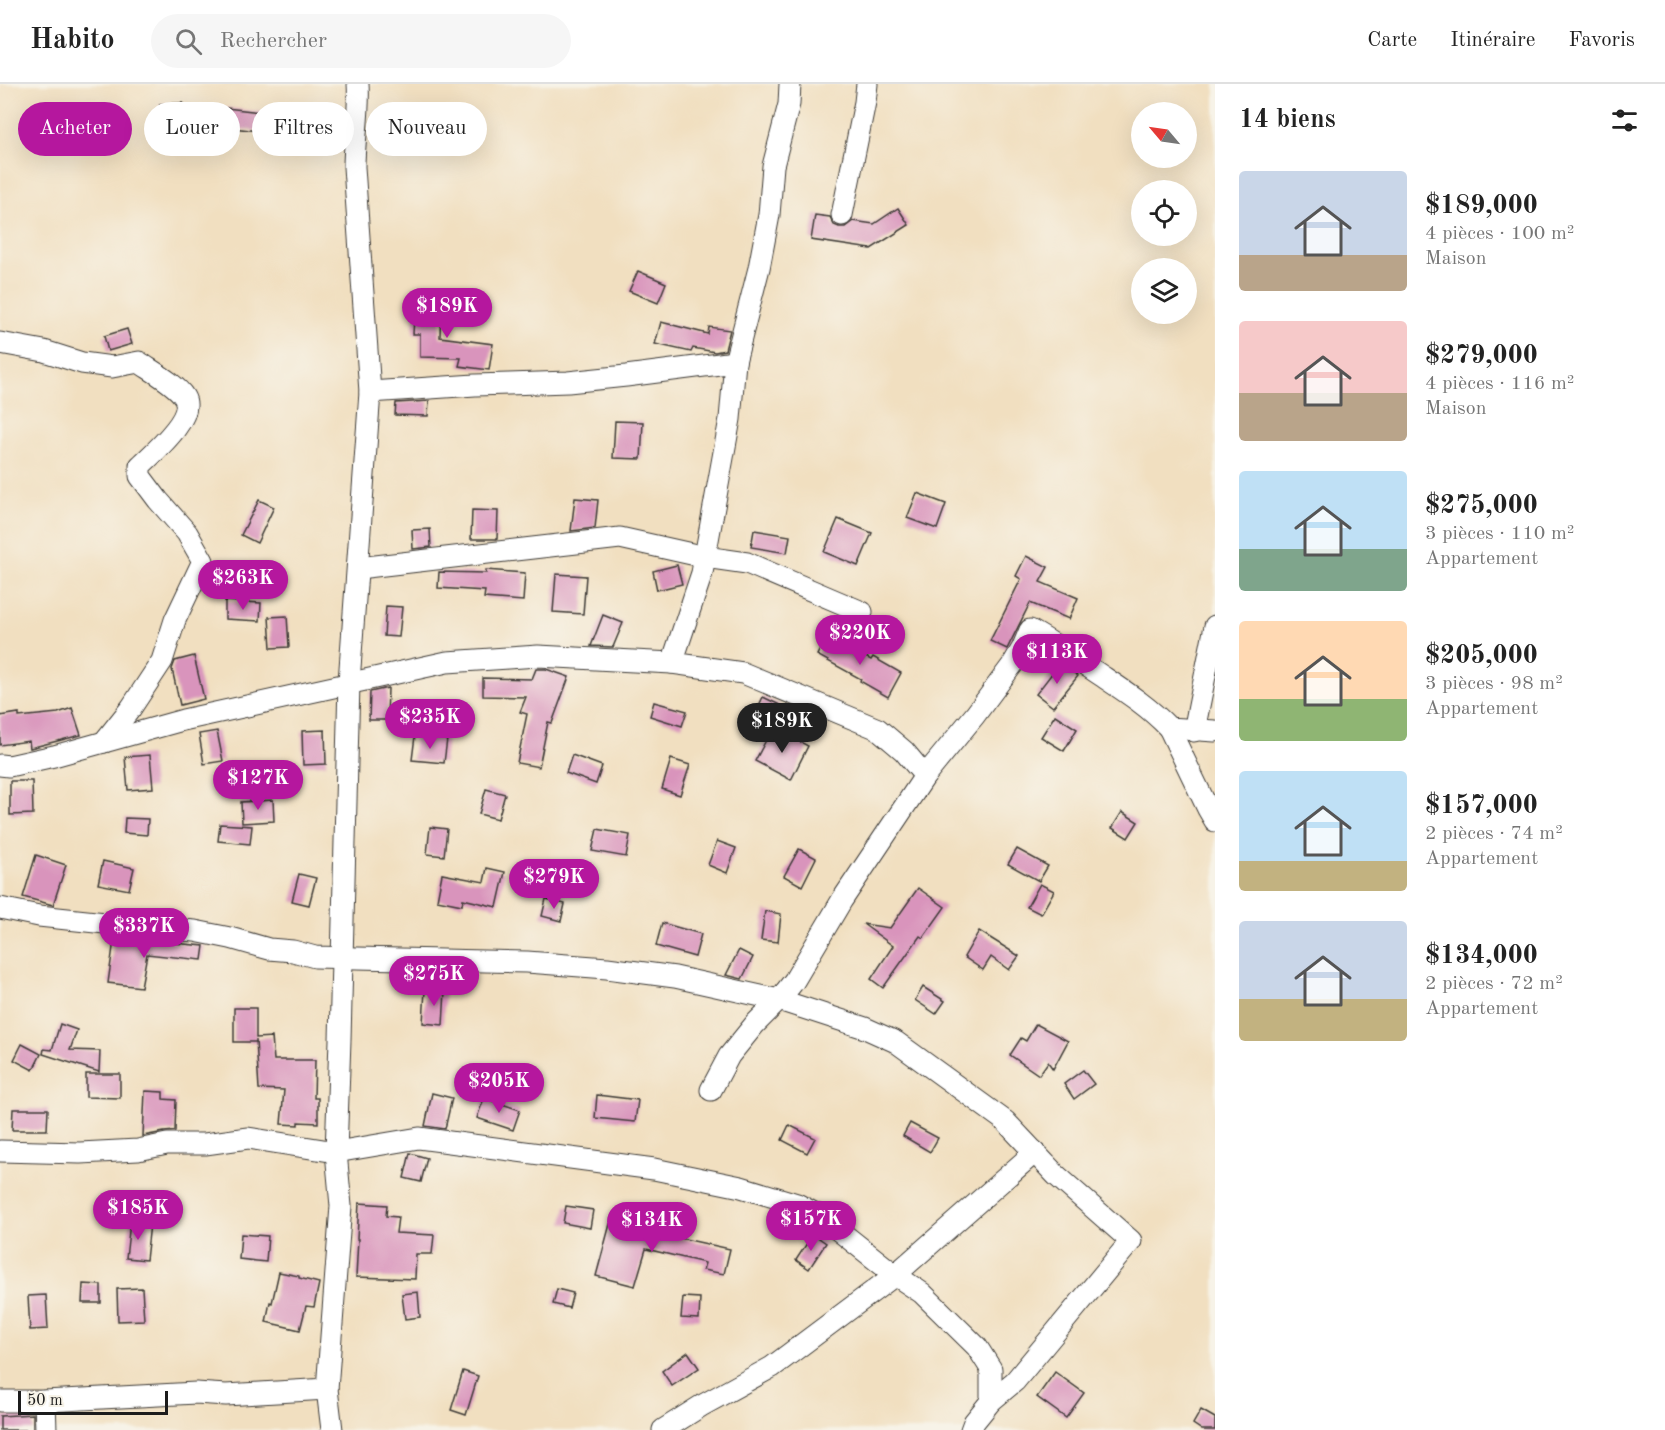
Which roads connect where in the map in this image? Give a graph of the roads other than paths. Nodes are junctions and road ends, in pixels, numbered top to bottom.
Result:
1 (358, 84) edge
2 (790, 84) edge
3 (867, 84) edge
4 (842, 215) dead end
5 (0, 343) edge
6 (735, 362) junction
7 (370, 392) junction
8 (705, 557) junction
9 (358, 568) junction
10 (862, 612) dead end
11 (1215, 626) edge
12 (672, 663) junction
13 (349, 682) junction
14 (1169, 728) junction
15 (1205, 731) edge
16 (104, 742) junction
17 (0, 765) edge
18 (925, 776) junction
19 (1215, 821) edge
20 (0, 908) edge
21 (342, 957) junction
22 (779, 1000) junction
23 (711, 1090) dead end
24 (0, 1151) edge
25 (336, 1152) junction
26 (1035, 1152) junction
27 (895, 1275) junction
28 (327, 1389) junction
29 (0, 1401) edge
30 (45, 1401) junction
31 (991, 1401) junction
32 (46, 1430) edge
33 (332, 1430) edge
34 (663, 1430) edge
35 (971, 1430) edge

1 - 7 street
2 - 6 street
3 - 4 street
5 - 16 street
6 - 7 street
6 - 8 street
7 - 9 street
8 - 9 street
8 - 10 street
8 - 12 street
9 - 13 street
11 - 15 street
12 - 13 street
12 - 18 street
13 - 16 street
13 - 21 street
14 - 15 street
14 - 18 street
14 - 19 street
16 - 17 street
18 - 22 street
20 - 21 street
21 - 22 street
21 - 25 street
22 - 23 street
22 - 26 street
24 - 25 street
25 - 27 street
25 - 28 street
26 - 27 street
26 - 31 street
27 - 31 street
27 - 34 street
28 - 30 street
28 - 33 street
29 - 30 street
30 - 32 street
31 - 35 street

